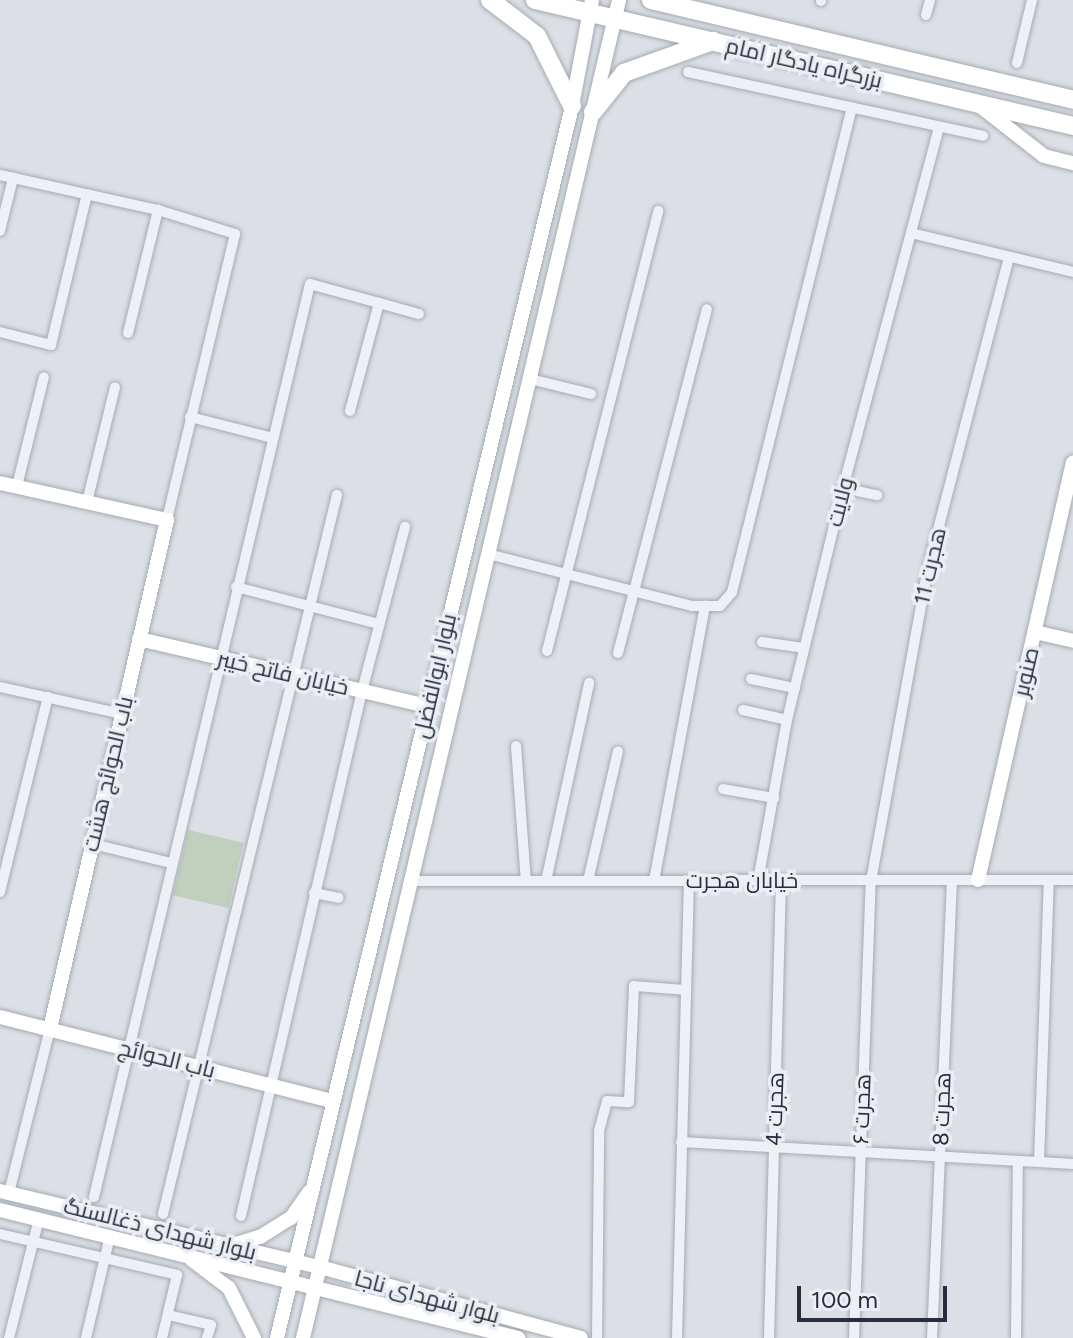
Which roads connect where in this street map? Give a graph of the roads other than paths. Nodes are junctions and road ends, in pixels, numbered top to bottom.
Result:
1 (490, 0) edge
2 (535, 0) edge
3 (619, 0) edge
4 (651, 0) edge
5 (691, 0) edge
6 (930, 0) edge
7 (1032, 0) edge
8 (591, 6) edge
9 (926, 15) dead end
10 (708, 16) junction
11 (615, 19) junction
12 (713, 41) junction
13 (1017, 63) dead end
14 (688, 72) dead end
15 (1073, 100) edge
16 (977, 103) junction
17 (572, 106) junction
18 (852, 108) junction
19 (593, 112) junction
20 (1073, 126) edge
21 (939, 127) junction
22 (983, 136) dead end
23 (1073, 163) edge
24 (0, 175) edge
25 (13, 178) junction
26 (87, 194) junction
27 (158, 210) junction
28 (658, 211) dead end
29 (0, 231) edge
30 (911, 233) junction
31 (1009, 257) junction
32 (1073, 272) edge
33 (379, 303) junction
34 (707, 309) dead end
35 (419, 314) dead end
36 (0, 332) edge
37 (128, 333) dead end
38 (44, 377) dead end
39 (530, 379) junction
40 (115, 387) dead end
41 (591, 394) dead end
42 (350, 411) dead end
43 (499, 411) junction
44 (521, 416) junction
45 (190, 417) junction
46 (273, 438) junction
47 (1073, 463) edge
48 (0, 483) edge
49 (17, 486) junction
50 (843, 488) junction
51 (337, 495) dead end
52 (877, 495) dead end
53 (87, 502) junction
54 (167, 520) junction
55 (405, 527) dead end
56 (488, 554) junction
57 (568, 573) junction
58 (236, 587) junction
59 (634, 592) junction
60 (310, 606) junction
61 (705, 606) junction
62 (379, 624) junction
63 (1035, 632) junction
64 (139, 639) junction
65 (1073, 641) edge
66 (762, 642) dead end
67 (804, 648) junction
68 (547, 651) dead end
69 (618, 653) dead end
70 (219, 658) junction
71 (292, 675) junction
72 (751, 679) dead end
73 (589, 683) dead end
74 (0, 687) edge
75 (795, 688) junction
76 (362, 691) junction
77 (48, 697) junction
78 (427, 706) junction
79 (743, 710) dead end
80 (122, 714) junction
81 (787, 720) junction
82 (516, 746) dead end
83 (618, 751) dead end
84 (723, 789) dead end
85 (774, 798) junction
86 (93, 844) junction
87 (171, 863) junction
88 (952, 880) junction
89 (978, 880) junction
90 (1049, 880) junction
91 (1073, 880) edge
92 (411, 881) junction
93 (526, 881) junction
94 (546, 881) junction
95 (588, 881) junction
96 (654, 881) junction
97 (689, 881) junction
98 (758, 881) junction
99 (781, 881) junction
100 (871, 881) junction
101 (0, 892) edge
102 (314, 893) junction
103 (339, 898) dead end
104 (686, 990) junction
105 (0, 1017) edge
106 (50, 1029) junction
107 (128, 1049) junction
108 (198, 1067) junction
109 (268, 1085) junction
110 (333, 1101) junction
111 (681, 1142) junction
112 (773, 1147) junction
113 (860, 1152) junction
114 (940, 1157) junction
115 (1018, 1161) junction
116 (1039, 1162) junction
117 (1073, 1164) edge
118 (313, 1185) junction
119 (5, 1192) edge
120 (94, 1197) dead end
121 (0, 1210) edge
122 (163, 1214) dead end
123 (241, 1216) dead end
124 (39, 1219) junction
125 (0, 1234) edge
126 (110, 1236) junction
127 (34, 1241) junction
128 (229, 1246) junction
129 (182, 1253) junction
130 (105, 1258) junction
131 (295, 1262) junction
132 (320, 1267) junction
133 (291, 1279) junction
134 (315, 1285) junction
135 (168, 1315) junction
136 (531, 1331) edge
137 (560, 1335) edge
138 (9, 1338) edge
139 (86, 1338) edge
140 (162, 1338) edge
141 (207, 1338) edge
142 (254, 1338) edge
143 (277, 1338) edge
144 (303, 1338) edge
145 (518, 1338) edge
146 (581, 1338) edge
147 (597, 1338) edge
148 (677, 1338) edge
149 (769, 1338) edge
150 (854, 1338) edge
151 (932, 1338) edge
152 (1016, 1338) edge

1 - 17 highway
2 - 8 highway, بزرگراه یادگار امام
3 - 11 main road, بلوار ابوالفضل
4 - 10 highway, بزرگراه یادگار امام
5 - 10 highway
6 - 9 street
7 - 13 street
8 - 11 highway, بزرگراه یادگار امام
8 - 17 main road, بلوار ابوالفضل
10 - 15 highway, بزرگراه یادگار امام
11 - 12 highway, بزرگراه یادگار امام
11 - 19 main road, بلوار ابوالفضل
12 - 16 highway, بزرگراه یادگار امام
12 - 19 highway
14 - 18 street
16 - 20 highway, بزرگراه یادگار امام
16 - 23 main road
17 - 43 main road, بلوار ابوالفضل
18 - 21 street
18 - 61 street
19 - 39 main road, بلوار ابوالفضل
21 - 22 street
21 - 30 street, ولایت
24 - 25 street
25 - 26 street
25 - 29 street
26 - 27 street
26 - 36 street
27 - 37 street
27 - 45 street
28 - 57 street
30 - 31 street
30 - 50 street, ولایت
31 - 32 street
31 - 100 street, هجرت 11
33 - 35 street
33 - 42 street
33 - 46 street
34 - 59 street
38 - 49 street
39 - 41 street
39 - 44 main road, بلوار ابوالفضل
40 - 53 street
43 - 44 main road
43 - 78 main road, بلوار ابوالفضل
44 - 56 main road, بلوار ابوالفضل
45 - 46 street
45 - 54 street
46 - 58 street
47 - 63 main road, صنوبر
48 - 49 main road
49 - 53 main road
50 - 52 street
50 - 67 street, ولایت
51 - 60 street
53 - 54 main road
54 - 64 main road, باب الحوائج هشت
55 - 62 street
56 - 57 street
56 - 92 main road, بلوار ابوالفضل
57 - 59 street
57 - 68 street
58 - 60 street
58 - 70 street
59 - 61 street
59 - 69 street
60 - 62 street
60 - 71 street
61 - 96 street
62 - 76 street
63 - 65 main road
63 - 89 main road, صنوبر
64 - 70 main road, خیابان فاتح خیبر
64 - 80 main road, باب الحوائج هشت
66 - 67 street
67 - 75 street, ولایت
70 - 71 main road, خیابان فاتح خیبر
70 - 87 street
71 - 76 main road, خیابان فاتح خیبر
71 - 108 street
72 - 75 street
73 - 94 street
74 - 77 street
75 - 81 street, ولایت
76 - 78 main road, خیابان فاتح خیبر
76 - 102 street
77 - 80 street
77 - 101 street
78 - 110 main road, بلوار ابوالفضل
79 - 81 street
80 - 86 main road, باب الحوائج هشت
81 - 85 street, ولایت
82 - 93 street
83 - 95 street
84 - 85 street
85 - 98 street, ولایت
86 - 87 street
86 - 106 main road, باب الحوائج هشت
87 - 107 street
88 - 89 street, خیابان هجرت
88 - 100 street, خیابان هجرت
88 - 114 street, هجرت 8
89 - 90 street, خیابان هجرت
90 - 91 street, خیابان هجرت
90 - 116 street
92 - 93 street, خیابان هجرت
92 - 132 main road, بلوار ابوالفضل
93 - 94 street, خیابان هجرت
94 - 95 street, خیابان هجرت
95 - 96 street, خیابان هجرت
96 - 97 street, خیابان هجرت
97 - 98 street, خیابان هجرت
97 - 104 street
98 - 99 street, خیابان هجرت
99 - 100 street, خیابان هجرت
99 - 112 street, هجرت 4
100 - 113 street, هجرت ۶
102 - 103 street
102 - 109 street
104 - 111 street
104 - 147 street
105 - 106 main road, باب الحوائج
106 - 107 main road, باب الحوائج
106 - 119 street
107 - 108 main road, باب الحوائج
107 - 120 street
108 - 109 main road, باب الحوائج
108 - 122 street
109 - 110 main road, باب الحوائج
109 - 123 street
110 - 118 main road, بلوار ابوالفضل
111 - 112 street
111 - 148 street
112 - 113 street
112 - 149 street, هجرت 4
113 - 114 street
113 - 150 street, هجرت ۶
114 - 115 street
114 - 151 street, هجرت 8
115 - 116 street
115 - 152 street
116 - 117 street
118 - 128 main road
118 - 131 main road, بلوار ابوالفضل
119 - 128 main road, بلوار شهدای ذغالسنگ
121 - 124 main road, بلوار شهدای ذغالسنگ
124 - 126 main road, بلوار شهدای ذغالسنگ
124 - 127 street
125 - 127 street
126 - 129 main road, بلوار شهدای ذغالسنگ
126 - 130 street
127 - 130 street
127 - 138 street
128 - 131 main road, بلوار شهدای ذغالسنگ
129 - 133 main road, بلوار شهدای ذغالسنگ
129 - 142 main road
130 - 135 street
130 - 139 street
131 - 132 main road, بلوار شهدای ذغالسنگ
131 - 133 main road, بلوار ابوالفضل
132 - 134 main road, بلوار ابوالفضل
132 - 136 main road, بلوار شهدای ناجا
133 - 134 main road, بلوار شهدای ذغالسنگ
133 - 143 main road, بلوار ابوالفضل
134 - 144 main road, بلوار ابوالفضل
134 - 145 main road, بلوار شهدای ناجا
135 - 140 street
135 - 141 street
136 - 137 main road, بلوار شهدای ناجا
137 - 146 main road, بلوار شهدای ناجا

